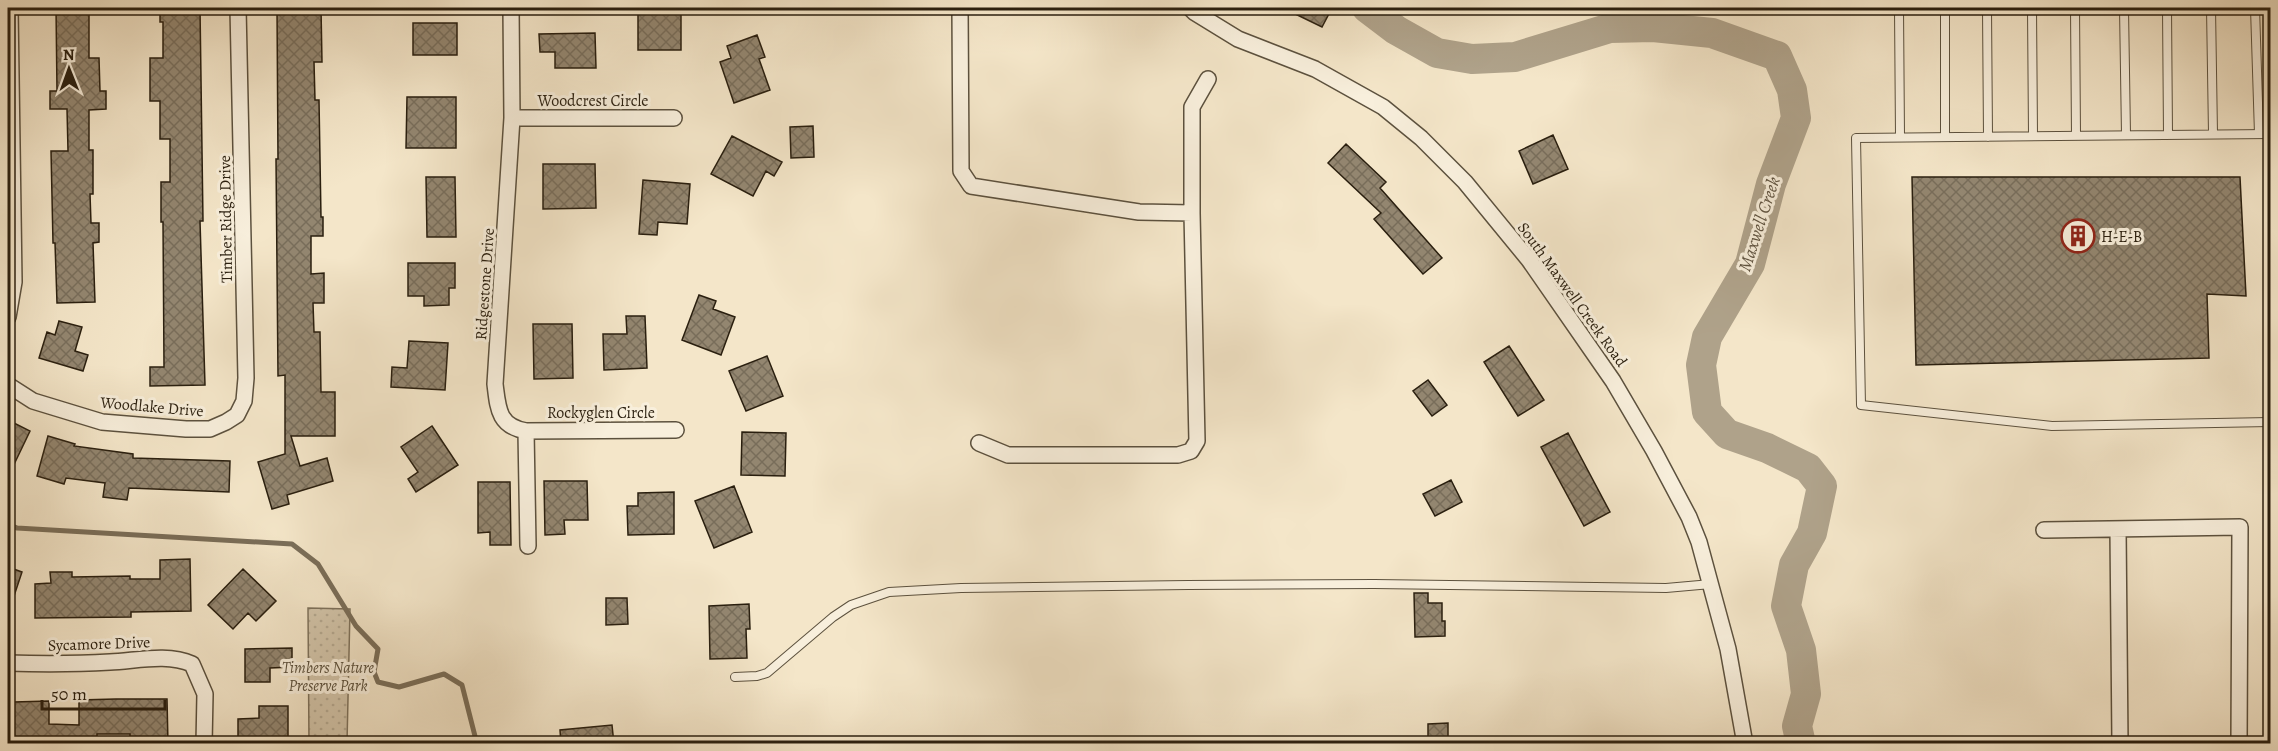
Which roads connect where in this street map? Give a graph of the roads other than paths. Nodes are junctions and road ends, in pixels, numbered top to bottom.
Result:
1 (10, 8) edge
2 (238, 8) edge
3 (511, 8) edge
4 (960, 8) edge
5 (1190, 8) edge
6 (1899, 8) edge
7 (1945, 8) edge
8 (1988, 8) edge
9 (2032, 8) edge
10 (2074, 8) edge
11 (2124, 8) edge
12 (2167, 8) edge
13 (2211, 8) edge
14 (2255, 8) edge
15 (1208, 79) dead end
16 (512, 118) junction
17 (674, 118) dead end
18 (2213, 134) junction
19 (2259, 134) junction
20 (2271, 134) edge
21 (2126, 135) junction
22 (2168, 135) junction
23 (2033, 136) junction
24 (2076, 136) junction
25 (1900, 137) junction
26 (1945, 137) junction
27 (1988, 137) junction
28 (1192, 213) junction
29 (8, 317) edge
30 (8, 385) edge
31 (226, 422) joint
32 (2271, 422) edge
33 (676, 430) dead end
34 (526, 431) junction
35 (979, 443) dead end
36 (2118, 529) junction
37 (2044, 530) dead end
38 (528, 546) dead end
39 (1711, 584) junction
40 (8, 663) edge
41 (735, 677) dead end
42 (204, 744) edge
43 (1745, 744) edge
44 (2120, 744) edge
45 (2239, 744) edge

1 - 29 street
2 - 31 street, Timber Ridge Drive
3 - 16 street, Ridgestone Drive
4 - 28 street
5 - 39 street, South Maxwell Creek Road
6 - 25 lane
7 - 26 lane
8 - 27 lane
9 - 23 lane
10 - 24 lane
11 - 21 lane
12 - 22 lane
13 - 18 lane
14 - 19 lane
15 - 28 street
16 - 17 street, Woodcrest Circle
16 - 34 street, Ridgestone Drive
18 - 19 lane
18 - 22 lane
19 - 20 lane
21 - 22 lane
21 - 24 lane
23 - 24 lane
23 - 27 lane
25 - 26 lane
25 - 32 lane
26 - 27 lane
28 - 35 street
30 - 31 street, Woodlake Drive
33 - 34 street, Rockyglen Circle
34 - 38 street
36 - 37 street
36 - 44 street
36 - 45 street
39 - 41 lane
39 - 43 street, South Maxwell Creek Road
40 - 42 street, Sycamore Drive

